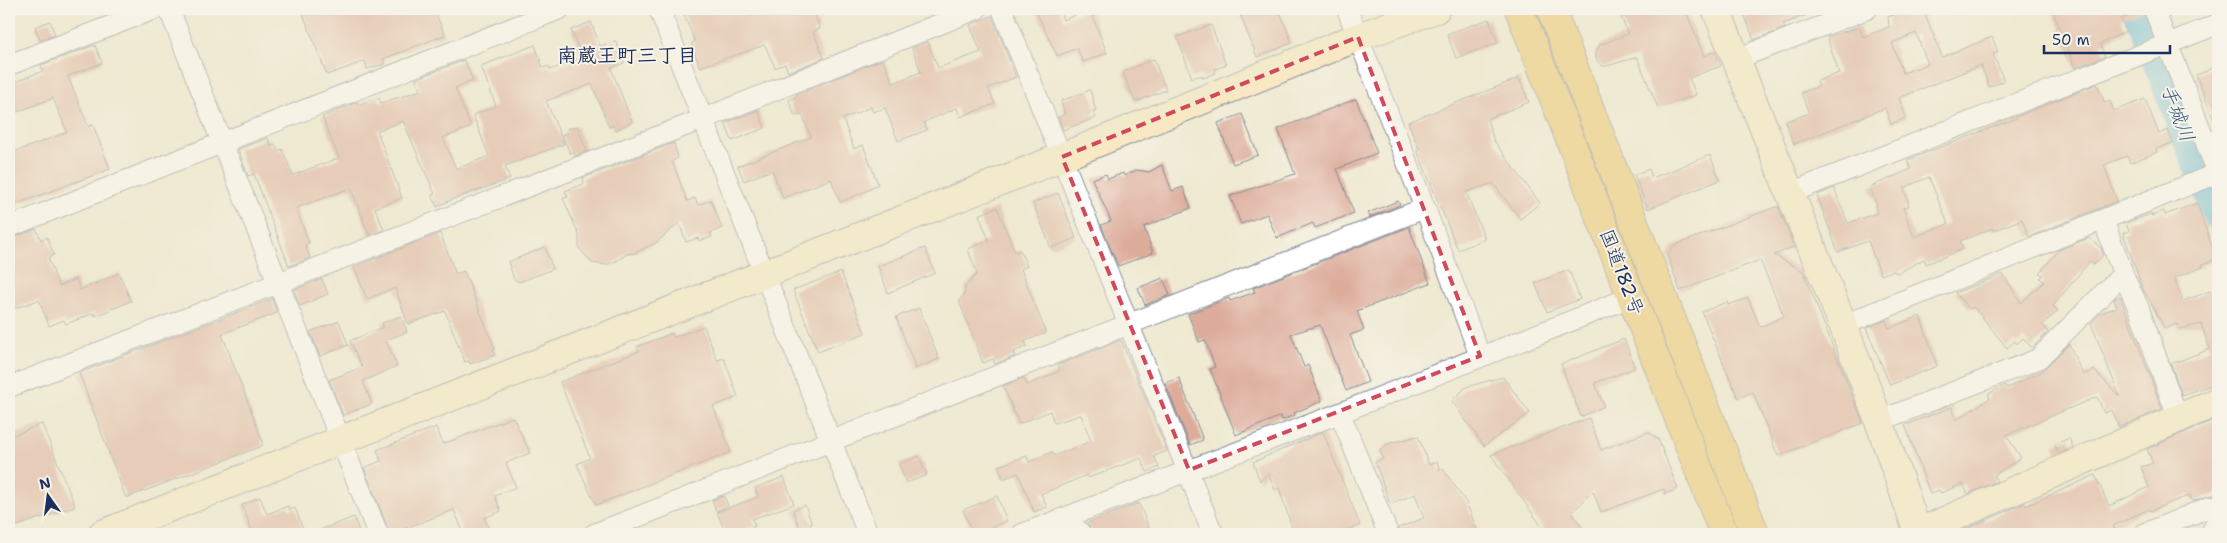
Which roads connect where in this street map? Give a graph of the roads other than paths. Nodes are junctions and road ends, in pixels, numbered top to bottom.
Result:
1 (155, 9) edge
2 (170, 9) edge
3 (560, 9) edge
4 (660, 9) edge
5 (977, 9) edge
6 (1002, 9) edge
7 (1347, 9) edge
8 (1436, 9) edge
9 (1520, 9) edge
10 (1551, 9) edge
11 (1716, 9) edge
12 (1867, 9) edge
13 (2154, 9) edge
14 (2218, 24) edge
15 (1358, 37) junction
16 (2164, 45) junction
17 (1736, 59) junction
18 (9, 65) edge
19 (703, 119) junction
20 (223, 143) junction
21 (1062, 157) junction
22 (2217, 174) edge
23 (1790, 193) junction
24 (1425, 208) junction
25 (2103, 220) junction
26 (9, 227) edge
27 (763, 273) junction
28 (2124, 276) junction
29 (278, 284) junction
30 (1632, 297) junction
31 (1128, 325) junction
32 (1843, 326) junction
33 (1480, 356) junction
34 (9, 387) edge
35 (2218, 401) edge
36 (1340, 413) junction
37 (2178, 418) junction
38 (1879, 421) junction
39 (340, 442) junction
40 (831, 442) junction
41 (1188, 470) junction
42 (2218, 507) edge
43 (1068, 516) junction
44 (2218, 518) edge
45 (1951, 527) edge
46 (102, 534) edge
47 (378, 534) edge
48 (594, 534) edge
49 (868, 534) edge
50 (1025, 534) edge
51 (1081, 534) edge
52 (1214, 534) edge
53 (1388, 534) edge
54 (1724, 534) edge
55 (1755, 534) edge
56 (1917, 534) edge
57 (2144, 534) edge
58 (2211, 534) edge

1 - 18 street
2 - 20 street
3 - 20 street
4 - 19 street
5 - 19 street
6 - 21 street
7 - 15 street
8 - 15 street
9 - 30 highway, 国道182号
10 - 55 highway, 国道182号
11 - 17 street
12 - 17 street
13 - 16 street
14 - 16 street
15 - 21 street
15 - 24 street
16 - 22 street
16 - 23 street
17 - 23 street
19 - 27 street
19 - 29 street
20 - 26 street
20 - 29 street
21 - 27 street
21 - 31 street
22 - 25 street
23 - 32 street
24 - 31 street
24 - 33 street
25 - 28 street
25 - 32 street
27 - 39 street
27 - 40 street
28 - 37 street
28 - 38 street
29 - 34 street
29 - 39 street
30 - 33 street
30 - 54 highway, 国道182号
31 - 40 street
31 - 41 street
32 - 38 street
33 - 36 street
35 - 37 street
36 - 41 street
36 - 53 street
37 - 45 street
38 - 56 street
39 - 46 street
39 - 47 street
40 - 48 street
40 - 49 street
41 - 43 street
41 - 52 street
42 - 57 street
43 - 50 street
43 - 51 street
44 - 58 street
45 - 56 street

